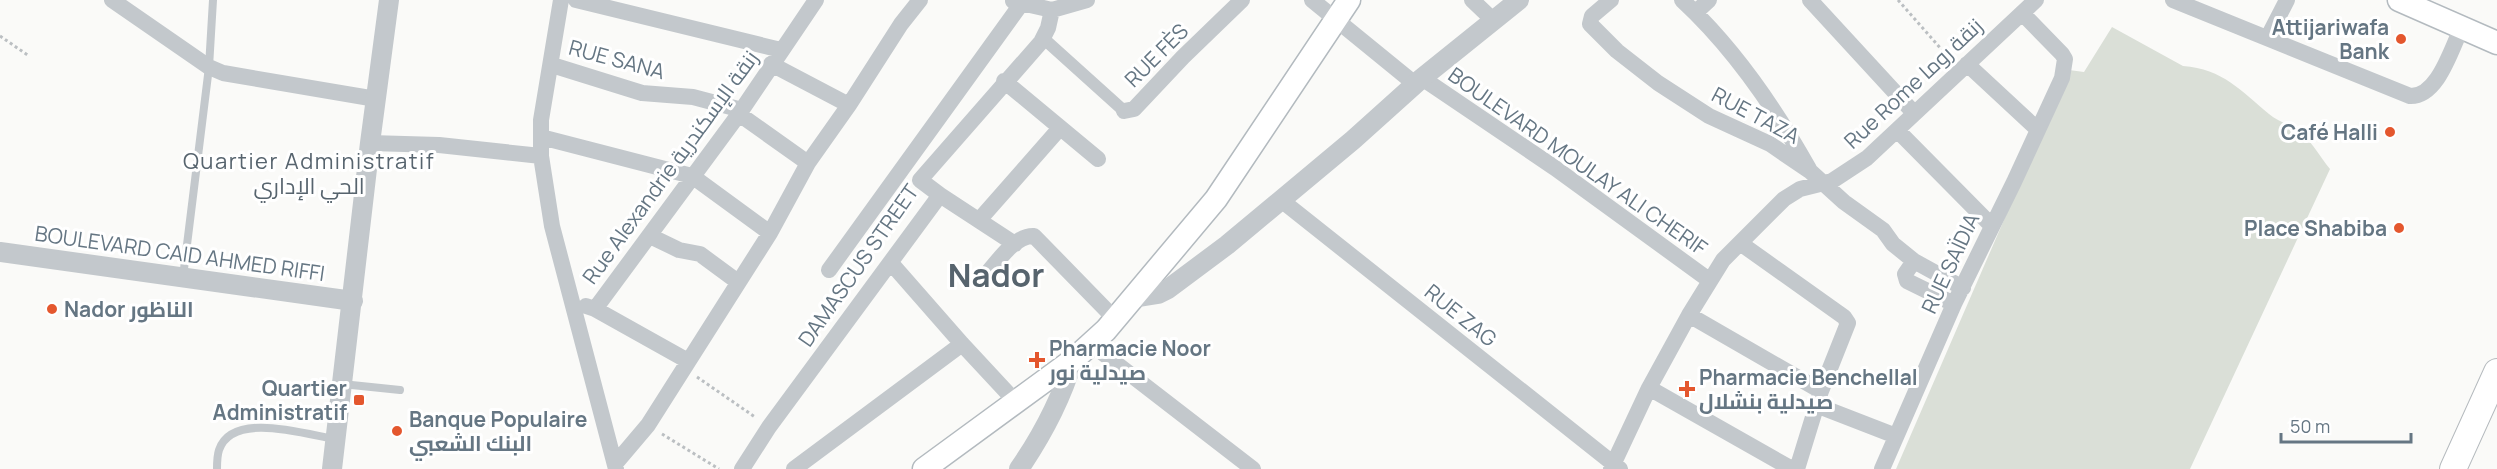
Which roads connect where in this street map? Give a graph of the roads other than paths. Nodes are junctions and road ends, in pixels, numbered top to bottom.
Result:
1 (112, 0) edge
2 (213, 0) edge
3 (389, 0) edge
4 (561, 0) edge
5 (576, 0) edge
6 (816, 0) edge
7 (920, 0) edge
8 (1087, 0) edge
9 (1242, 0) edge
10 (1312, 0) edge
11 (1349, 0) edge
12 (1472, 0) edge
13 (1519, 0) edge
14 (1682, 0) edge
15 (1709, 0) edge
16 (1810, 0) edge
17 (2036, 0) edge
18 (2173, 0) edge
19 (2288, 0) edge
20 (2399, 0) edge
21 (1018, 1) edge
22 (1605, 4) edge
23 (1052, 10) junction
24 (1696, 12) junction
25 (2022, 13) junction
26 (1334, 20) junction
27 (1494, 21) junction
28 (2462, 27) junction
29 (1043, 38) junction
30 (2268, 38) junction
31 (2497, 43) edge
32 (776, 57) junction
33 (552, 65) junction
34 (1963, 67) junction
35 (209, 68) junction
36 (1004, 81) junction
37 (1418, 81) junction
38 (376, 99) junction
39 (849, 105) junction
40 (1124, 111) joint
41 (740, 112) junction
42 (1914, 113) junction
43 (1060, 128) junction
44 (2037, 129) junction
45 (1898, 131) junction
46 (541, 137) junction
47 (370, 143) junction
48 (541, 156) junction
49 (1098, 159) dead end
50 (808, 163) junction
51 (903, 165) junction
52 (692, 176) junction
53 (1816, 178) junction
54 (920, 180) junction
55 (940, 195) junction
56 (1281, 200) junction
57 (980, 219) junction
58 (1992, 226) junction
59 (770, 233) junction
60 (650, 236) junction
61 (1740, 243) junction
62 (1015, 244) junction
63 (0, 252) edge
64 (1914, 261) junction
65 (891, 263) junction
66 (829, 270) dead end
67 (984, 277) dead end
68 (182, 278) junction
69 (1709, 280) junction
70 (738, 282) junction
71 (1963, 288) junction
72 (1133, 298) junction
73 (353, 301) junction
74 (573, 302) junction
75 (1954, 304) junction
76 (596, 309) junction
77 (1689, 315) junction
78 (1115, 319) junction
79 (962, 344) junction
80 (1091, 344) junction
81 (1073, 360) junction
82 (686, 364) junction
83 (2497, 372) edge
84 (342, 384) junction
85 (1649, 388) junction
86 (400, 390) dead end
87 (1819, 398) junction
88 (1016, 402) junction
89 (1896, 436) junction
90 (334, 439) junction
91 (616, 467) edge
92 (1615, 468) edge
93 (217, 469) edge
94 (332, 469) edge
95 (741, 469) edge
96 (794, 469) edge
97 (924, 469) edge
98 (1019, 469) edge
99 (1253, 469) edge
100 (1792, 469) edge
101 (1797, 469) edge
102 (1882, 469) edge
103 (2453, 469) edge

1 - 35 street
2 - 35 lane
3 - 38 street
4 - 33 street
5 - 32 street
6 - 32 street, Rue Alexandrie زنقة الإسكندرية
7 - 39 street
8 - 23 street
9 - 40 street, RUE FÈS
10 - 26 street, BOULEVARD MOULAY ALI CHERIF
11 - 26 main road
12 - 27 street
13 - 27 street
14 - 24 street
15 - 24 street
16 - 42 street
17 - 25 street, Rue Rome زنقة روما
18 - 30 street
19 - 30 street
20 - 28 main road
21 - 23 street
21 - 51 street
22 - 53 street, RUE TAZA
23 - 29 street, DAMASCUS STREET
24 - 53 street
25 - 34 street, Rue Rome زنقة روما
25 - 44 street, RUE SAÏDIA
26 - 37 street, BOULEVARD MOULAY ALI CHERIF
26 - 72 main road
27 - 37 street
28 - 30 street
28 - 31 main road
29 - 36 street, DAMASCUS STREET
29 - 40 street
32 - 39 street
32 - 41 street, Rue Alexandrie زنقة الإسكندرية
33 - 41 street, RUE SANA
33 - 46 street
34 - 42 street, Rue Rome زنقة روما
34 - 44 street
35 - 38 street
35 - 68 lane
36 - 43 street
36 - 54 street, DAMASCUS STREET
37 - 56 street
37 - 69 street, BOULEVARD MOULAY ALI CHERIF
38 - 47 street
39 - 50 street
41 - 50 street
41 - 52 street, Rue Alexandrie زنقة الإسكندرية
42 - 45 street, Rue Rome زنقة روما
43 - 49 street
43 - 57 street
44 - 58 street, RUE SAÏDIA
45 - 53 street, Rue Rome زنقة روما
45 - 58 street
46 - 48 street
46 - 52 street
47 - 48 street
47 - 73 street
48 - 74 street
50 - 59 street
51 - 54 street
51 - 66 street
52 - 59 street
52 - 60 street, Rue Alexandrie زنقة الإسكندرية
53 - 61 street, Rue Rome زنقة روما
53 - 64 street, RUE TAZA
54 - 55 street, DAMASCUS STREET
55 - 57 street
55 - 65 street, DAMASCUS STREET
56 - 72 street
56 - 92 street, RUE ZAG
57 - 62 street
58 - 71 street, RUE SAÏDIA
59 - 70 street
60 - 70 street
60 - 76 street, Rue Alexandrie زنقة الإسكندرية
61 - 69 street, Rue Rome زنقة روما
61 - 87 street
62 - 67 street
62 - 78 street
63 - 68 street, BOULEVARD CAID AHMED RIFFI
64 - 71 street, RUE TAZA
64 - 75 street
65 - 79 street
65 - 95 street, DAMASCUS STREET
68 - 73 street, BOULEVARD CAID AHMED RIFFI
69 - 77 street, Rue Rome زنقة روما
70 - 82 street
71 - 75 street, RUE SAÏDIA
72 - 78 main road
73 - 84 street
74 - 76 street
74 - 91 street
75 - 89 street, RUE SAÏDIA
76 - 82 street
77 - 85 street, Rue Rome زنقة روما
77 - 87 street
78 - 80 main road
79 - 88 street
79 - 96 street
80 - 81 main road
80 - 99 street
81 - 88 main road
81 - 98 street
82 - 91 street
83 - 103 main road
84 - 86 lane
84 - 90 street
85 - 92 street, Rue Rome زنقة روما
85 - 100 street
87 - 89 street
87 - 101 street
88 - 97 main road
89 - 102 street, RUE SAÏDIA
90 - 93 lane
90 - 94 street

